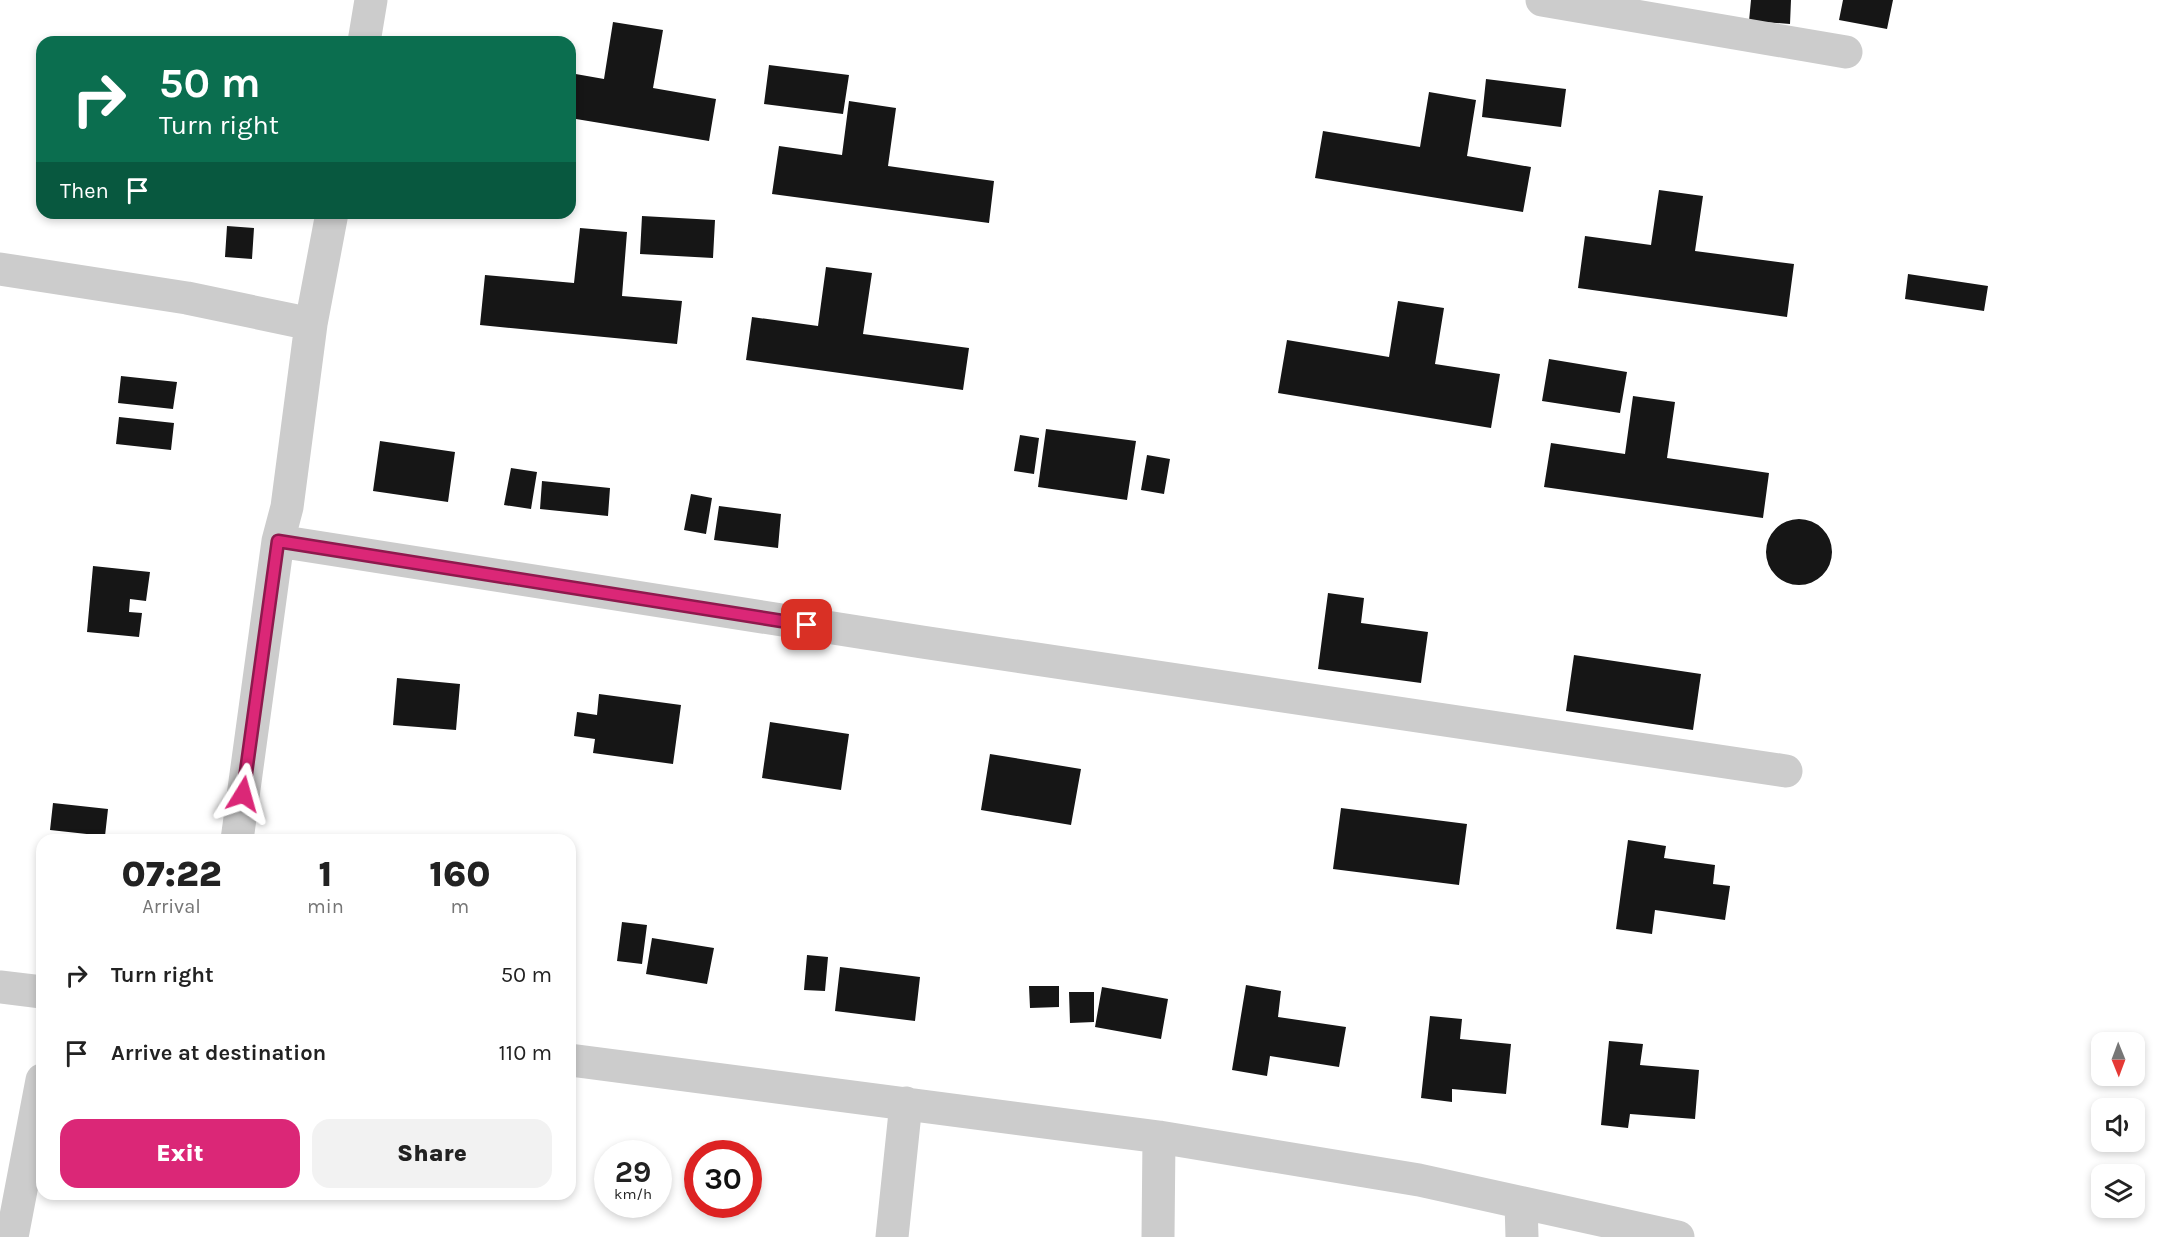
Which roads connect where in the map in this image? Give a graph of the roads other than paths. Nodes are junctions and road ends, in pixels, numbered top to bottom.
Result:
1 (371, 0) edge
2 (1542, 0) edge
3 (365, 36) edge
4 (1846, 52) dead end
5 (331, 219) edge
6 (0, 269) edge
7 (311, 324) junction
8 (278, 541) junction
9 (1786, 771) dead end
10 (238, 834) edge
11 (0, 987) edge
12 (36, 991) edge
13 (576, 1061) edge
14 (906, 1103) junction
15 (36, 1111) edge
16 (1159, 1137) junction
17 (1521, 1203) junction
18 (12, 1237) edge
19 (892, 1237) edge
20 (1158, 1237) edge
21 (1522, 1237) edge
22 (1678, 1237) edge

1 - 3 street
2 - 4 street
5 - 7 street
6 - 7 street
7 - 8 street
8 - 9 street
8 - 10 street
11 - 12 street
13 - 14 street
14 - 16 street
14 - 19 street
15 - 18 street
16 - 17 street
16 - 20 street
17 - 21 street
17 - 22 street

